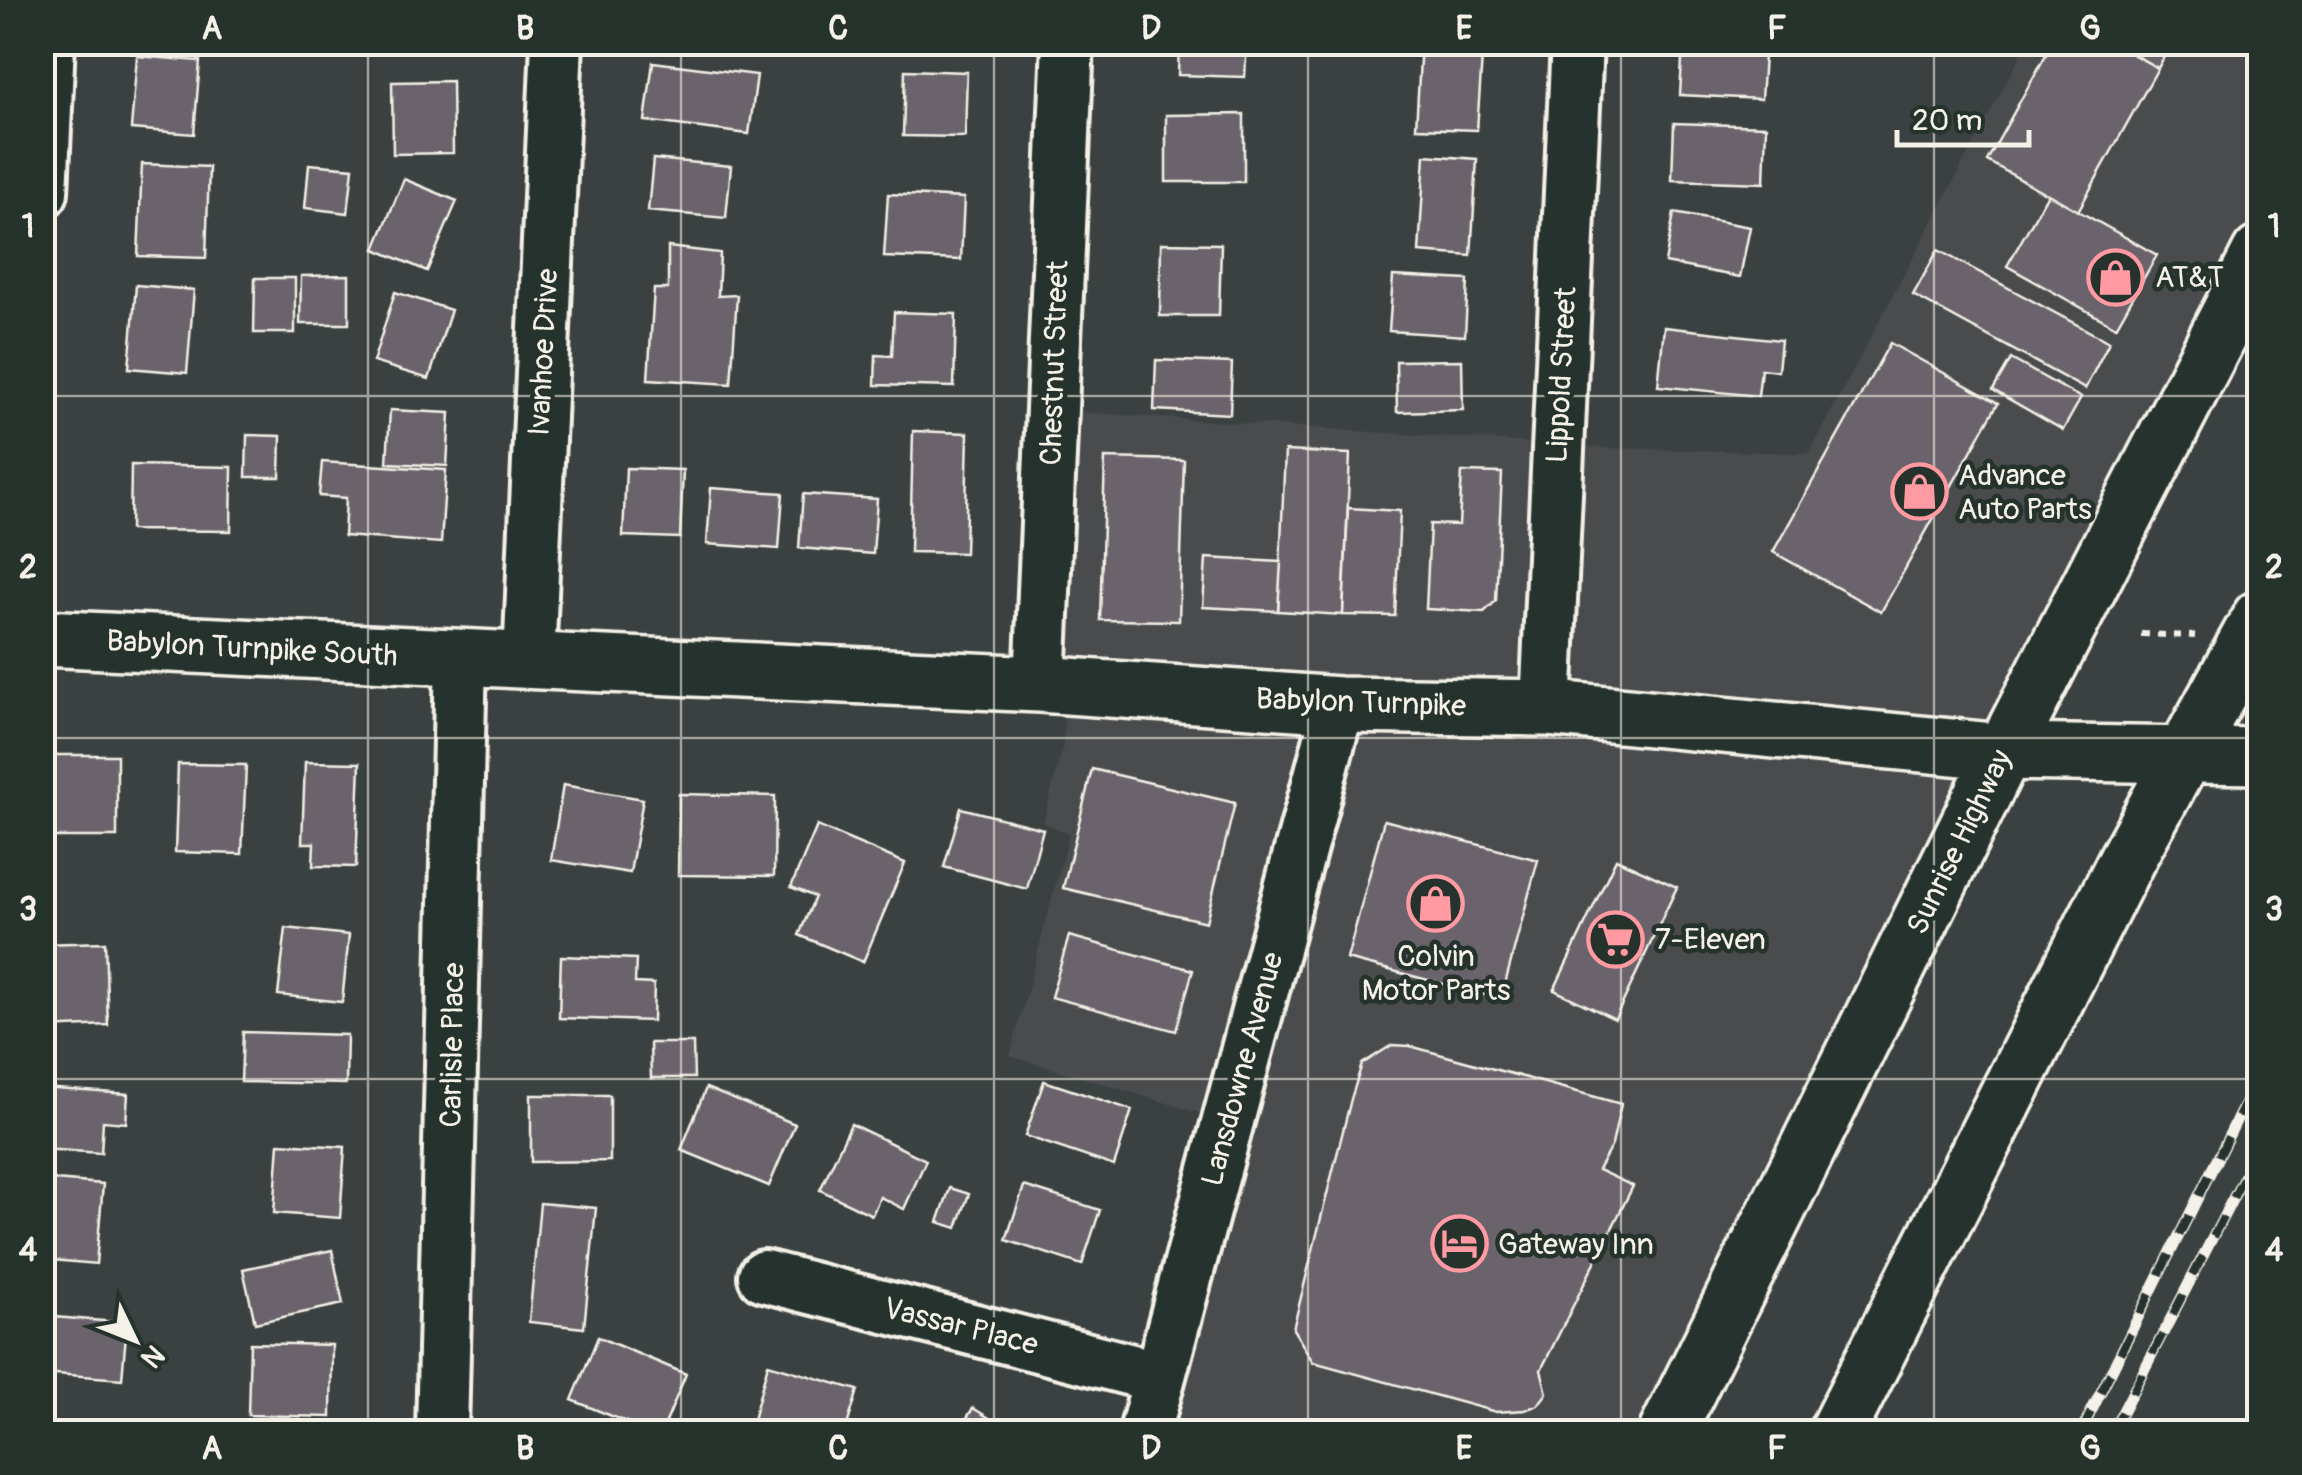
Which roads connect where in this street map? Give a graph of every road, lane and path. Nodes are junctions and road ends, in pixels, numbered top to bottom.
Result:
1 (49, 42) edge
2 (558, 42) edge
3 (1068, 42) edge
4 (1577, 42) edge
5 (42, 192) edge
6 (2260, 254) edge
7 (2260, 618) edge
8 (2141, 634) dead end
9 (2207, 637) dead end
10 (42, 638) edge
11 (461, 658) junction
12 (529, 662) junction
13 (1040, 684) junction
14 (1339, 705) junction
15 (1546, 708) junction
16 (2004, 752) junction
17 (2184, 756) junction
18 (2260, 756) edge
19 (764, 1276) dead end
20 (1159, 1377) junction
21 (442, 1432) edge
22 (1145, 1432) edge
23 (1666, 1432) edge
24 (1837, 1432) edge

1 - 5 street
2 - 12 street, Ivanhoe Drive
3 - 13 street, Chestnut Street
4 - 15 street, Lippold Street
6 - 16 main road, Sunrise Highway
7 - 17 main road
8 - 9 path
10 - 11 main road, Babylon Turnpike South
11 - 12 main road, Babylon Turnpike
11 - 21 street, Carlisle Place
12 - 13 main road, Babylon Turnpike
13 - 14 main road, Babylon Turnpike
14 - 15 main road, Babylon Turnpike
14 - 20 street, Lansdowne Avenue
15 - 16 main road, Babylon Turnpike
16 - 17 main road, Babylon Turnpike
16 - 23 main road, Sunrise Highway
17 - 18 main road, Babylon Turnpike
17 - 24 main road
19 - 20 street, Vassar Place
20 - 22 street, Lansdowne Avenue

